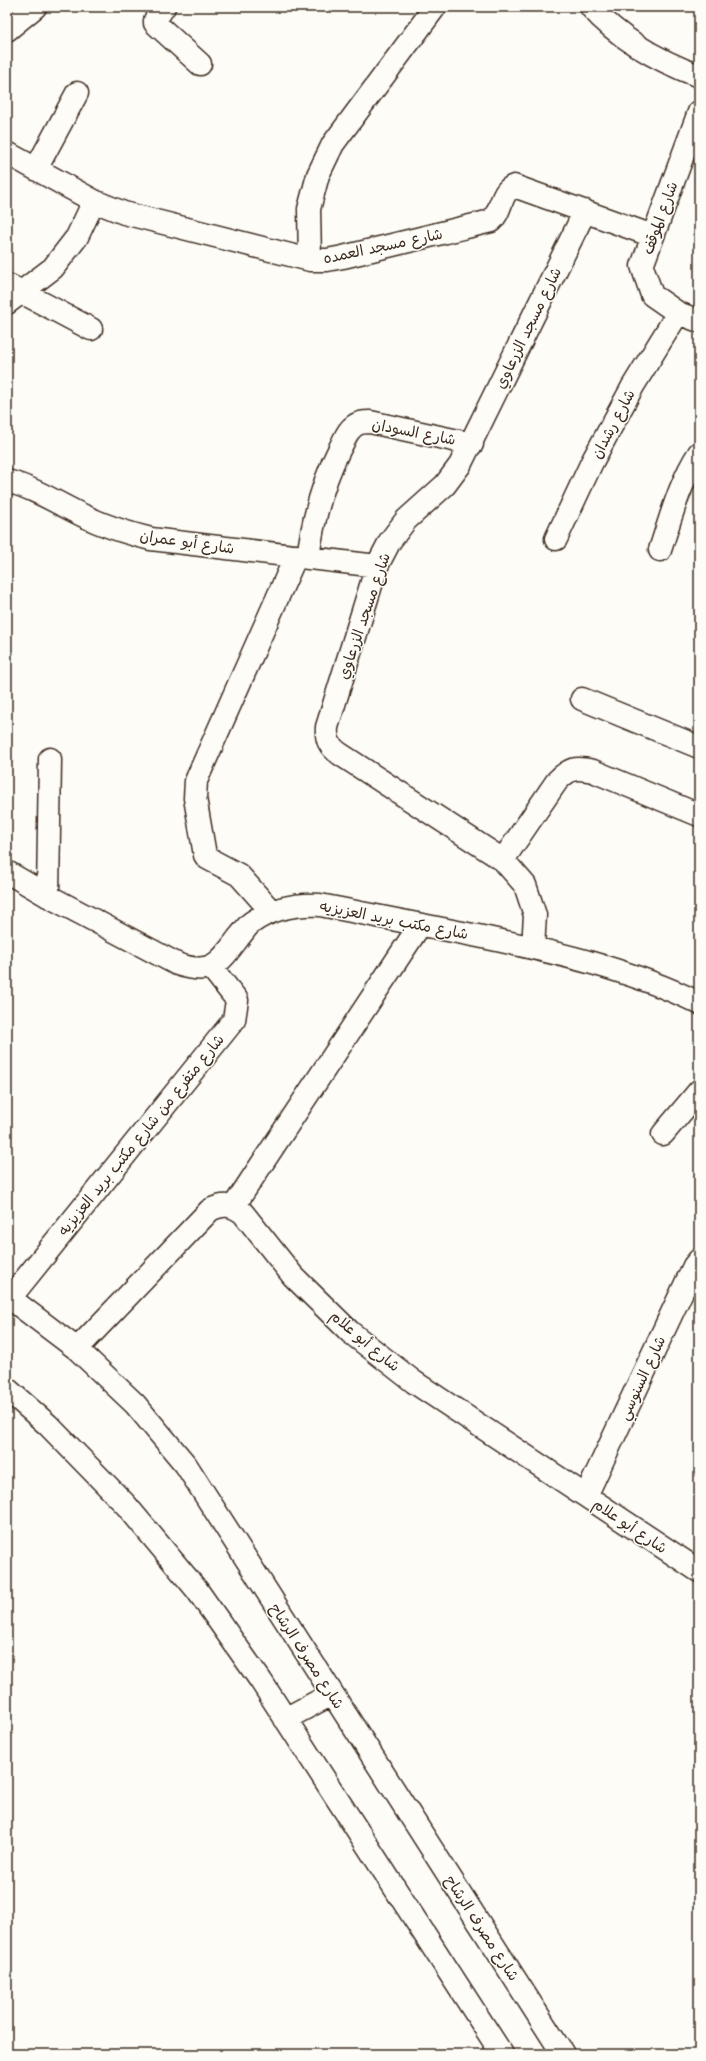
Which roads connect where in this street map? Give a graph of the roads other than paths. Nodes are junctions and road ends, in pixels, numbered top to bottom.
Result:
1 (35, 7) edge
2 (164, 7) edge
3 (435, 7) edge
4 (591, 7) edge
5 (7, 30) edge
6 (200, 64) dead end
7 (699, 76) edge
8 (77, 93) dead end
9 (699, 112) edge
10 (7, 153) edge
11 (36, 170) junction
12 (94, 201) junction
13 (585, 211) junction
14 (653, 236) junction
15 (310, 260) junction
16 (12, 294) edge
17 (678, 313) junction
18 (699, 321) edge
19 (91, 329) dead end
20 (472, 444) junction
21 (699, 453) edge
22 (7, 481) edge
23 (556, 539) dead end
24 (660, 550) dead end
25 (302, 557) junction
26 (377, 566) junction
27 (582, 699) dead end
28 (699, 747) edge
29 (50, 759) dead end
30 (699, 815) edge
31 (503, 860) junction
32 (7, 872) edge
33 (48, 896) junction
34 (271, 911) junction
35 (420, 925) junction
36 (533, 948) junction
37 (211, 967) junction
38 (699, 1003) edge
39 (699, 1091) edge
40 (663, 1134) dead end
41 (234, 1206) junction
42 (699, 1260) edge
43 (8, 1297) edge
44 (77, 1349) junction
45 (7, 1389) edge
46 (586, 1496) junction
47 (699, 1571) edge
48 (332, 1694) junction
49 (285, 1719) junction
50 (502, 2054) edge
51 (563, 2054) edge

1 - 5 street
2 - 6 street
3 - 15 street
4 - 7 street
8 - 11 street
9 - 14 street, شارع الموقف
10 - 11 street, شارع مسجد العمده
11 - 12 street, شارع مسجد العمده
12 - 15 street, شارع مسجد العمده
12 - 16 street
13 - 14 street, شارع مسجد العمده
13 - 15 street, شارع مسجد العمده
13 - 20 street, شارع مسجد الزرعاوي
14 - 17 street, شارع الموقف
16 - 19 street
17 - 18 street, شارع الموقف
17 - 23 street, شارع رشدان
20 - 25 street, شارع السودان
20 - 26 street, شارع مسجد الزرعاوي
21 - 24 street
22 - 25 street, شارع أبو عمران
25 - 26 street, شارع أبو عمران
25 - 34 street, شارع السودان
26 - 31 street, شارع مسجد الزرعاوي
27 - 28 street
29 - 33 street
30 - 31 street
31 - 36 street, شارع مسجد الزرعاوي
32 - 33 street
33 - 37 street
34 - 35 street, شارع مكتب بريد العزيزيه
34 - 37 street, شارع مكتب بريد العزيزيه
35 - 36 street, شارع مكتب بريد العزيزيه
35 - 41 street
36 - 38 street, شارع مكتب بريد العزيزيه
37 - 43 street, شارع متفرع من شارع مكتب بريد العزيزيه
39 - 40 street
41 - 44 street
41 - 46 street, شارع أبو علام
42 - 46 street, شارع السنوسي
43 - 44 street, شارع مصرف الرشاح
44 - 48 street, شارع مصرف الرشاح
45 - 49 street
46 - 47 street, شارع أبو علام
48 - 49 street
48 - 51 street, شارع مصرف الرشاح
49 - 50 street

